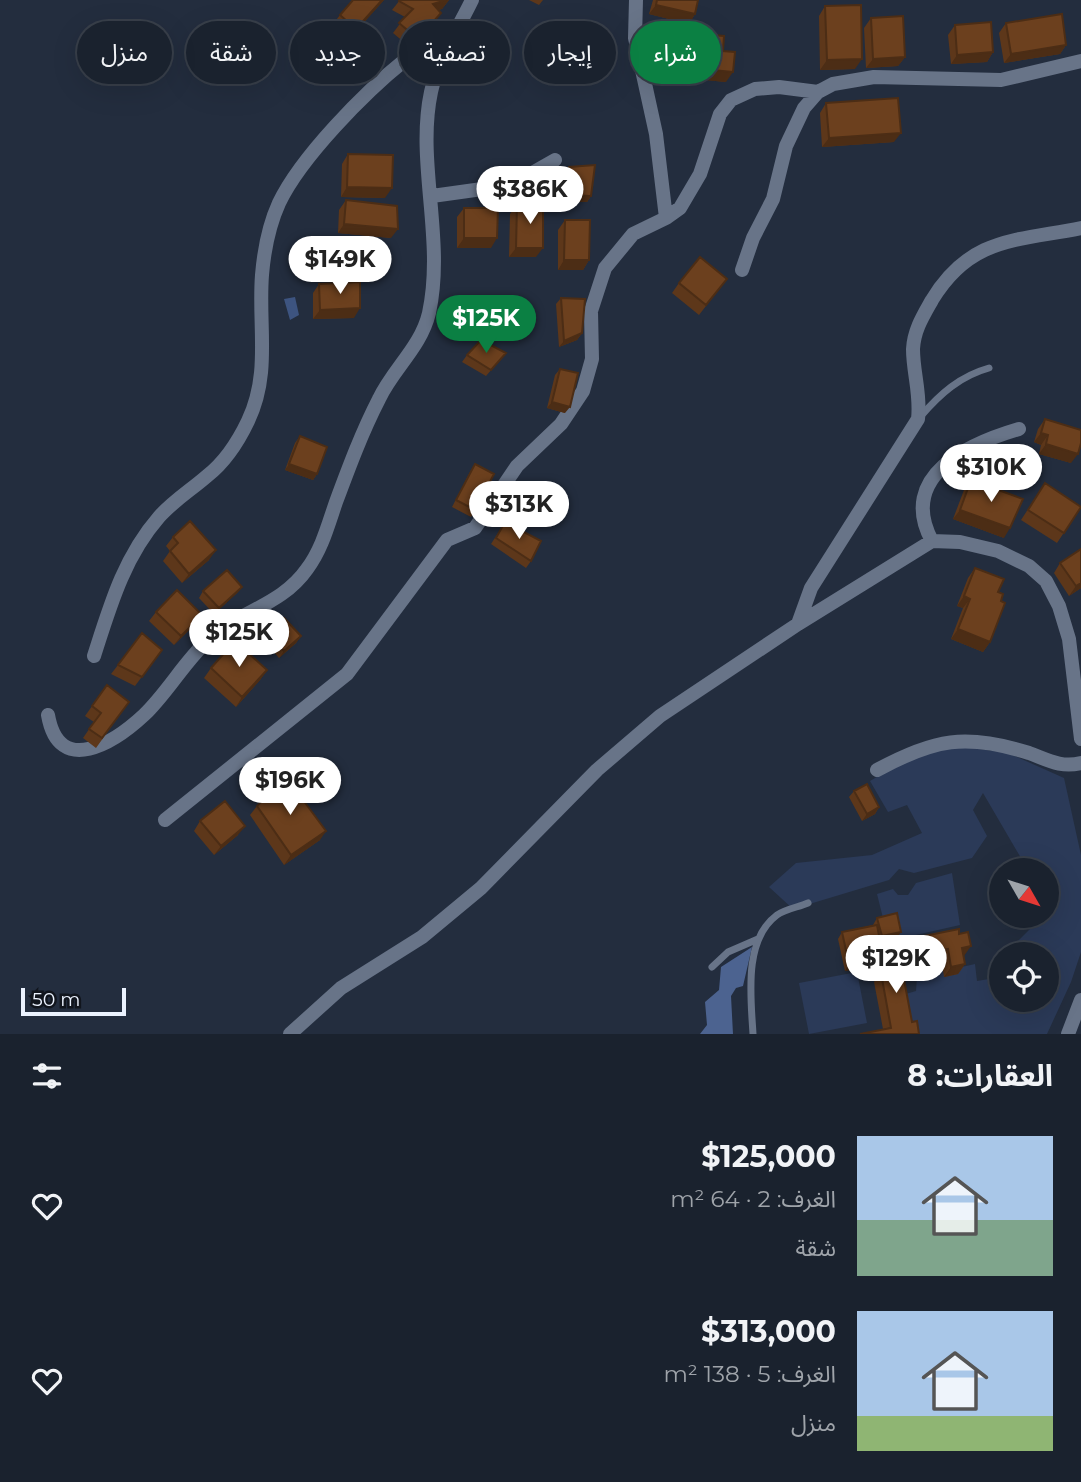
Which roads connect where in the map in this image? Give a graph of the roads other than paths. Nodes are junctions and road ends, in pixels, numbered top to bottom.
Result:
1 (472, 0) edge
2 (636, 0) edge
3 (462, 21) edge
4 (1081, 61) edge
5 (399, 66) edge
6 (434, 84) edge
7 (818, 92) junction
8 (555, 160) dead end
9 (432, 196) junction
10 (666, 218) junction
11 (1081, 228) edge
12 (742, 270) dead end
13 (989, 368) dead end
14 (918, 419) junction
15 (1019, 429) dead end
16 (932, 541) junction
17 (798, 624) junction
18 (94, 656) dead end
19 (48, 715) dead end
20 (1081, 739) edge
21 (1081, 763) edge
22 (877, 770) dead end
23 (165, 820) dead end
24 (808, 903) dead end
25 (758, 939) junction
26 (712, 967) dead end
27 (1081, 1000) edge
28 (290, 1034) edge
29 (754, 1034) edge
30 (1068, 1034) edge

1 - 3 street
2 - 10 street
4 - 7 street
5 - 18 street
6 - 9 street
7 - 10 street
7 - 12 street
8 - 9 street
9 - 19 street
10 - 23 street
11 - 14 street
13 - 14 lane
14 - 17 street
15 - 16 street
16 - 17 street
16 - 20 street
17 - 28 street
21 - 22 street
24 - 25 lane
25 - 26 lane
25 - 29 lane
27 - 30 street

